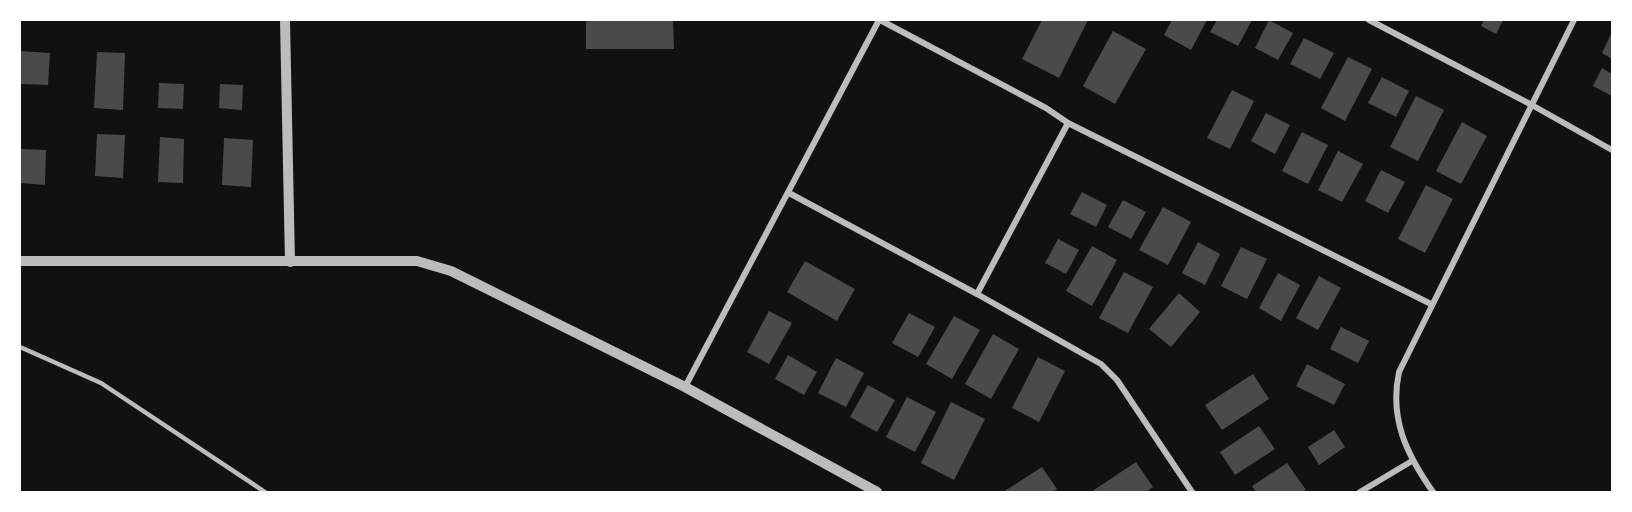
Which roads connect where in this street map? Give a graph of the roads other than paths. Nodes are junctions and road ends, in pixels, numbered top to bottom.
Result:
1 (285, 20) edge
2 (880, 20) edge
3 (1369, 20) edge
4 (1574, 20) edge
5 (1530, 104) junction
6 (1068, 123) junction
7 (1612, 150) edge
8 (789, 194) junction
9 (20, 261) edge
10 (290, 262) junction
11 (977, 294) junction
12 (1431, 304) junction
13 (20, 347) edge
14 (686, 387) junction
15 (1412, 461) junction
16 (266, 492) edge
17 (877, 492) edge
18 (1192, 492) edge
19 (1360, 492) edge
20 (1434, 492) edge

1 - 10 street
2 - 6 street
2 - 8 street
3 - 5 street
4 - 5 street
5 - 7 street
5 - 12 street
6 - 11 street
6 - 12 street
8 - 11 street
8 - 14 street
9 - 10 street
10 - 14 street
11 - 18 street
12 - 15 street
13 - 16 lane
14 - 17 street
15 - 19 street
15 - 20 street

